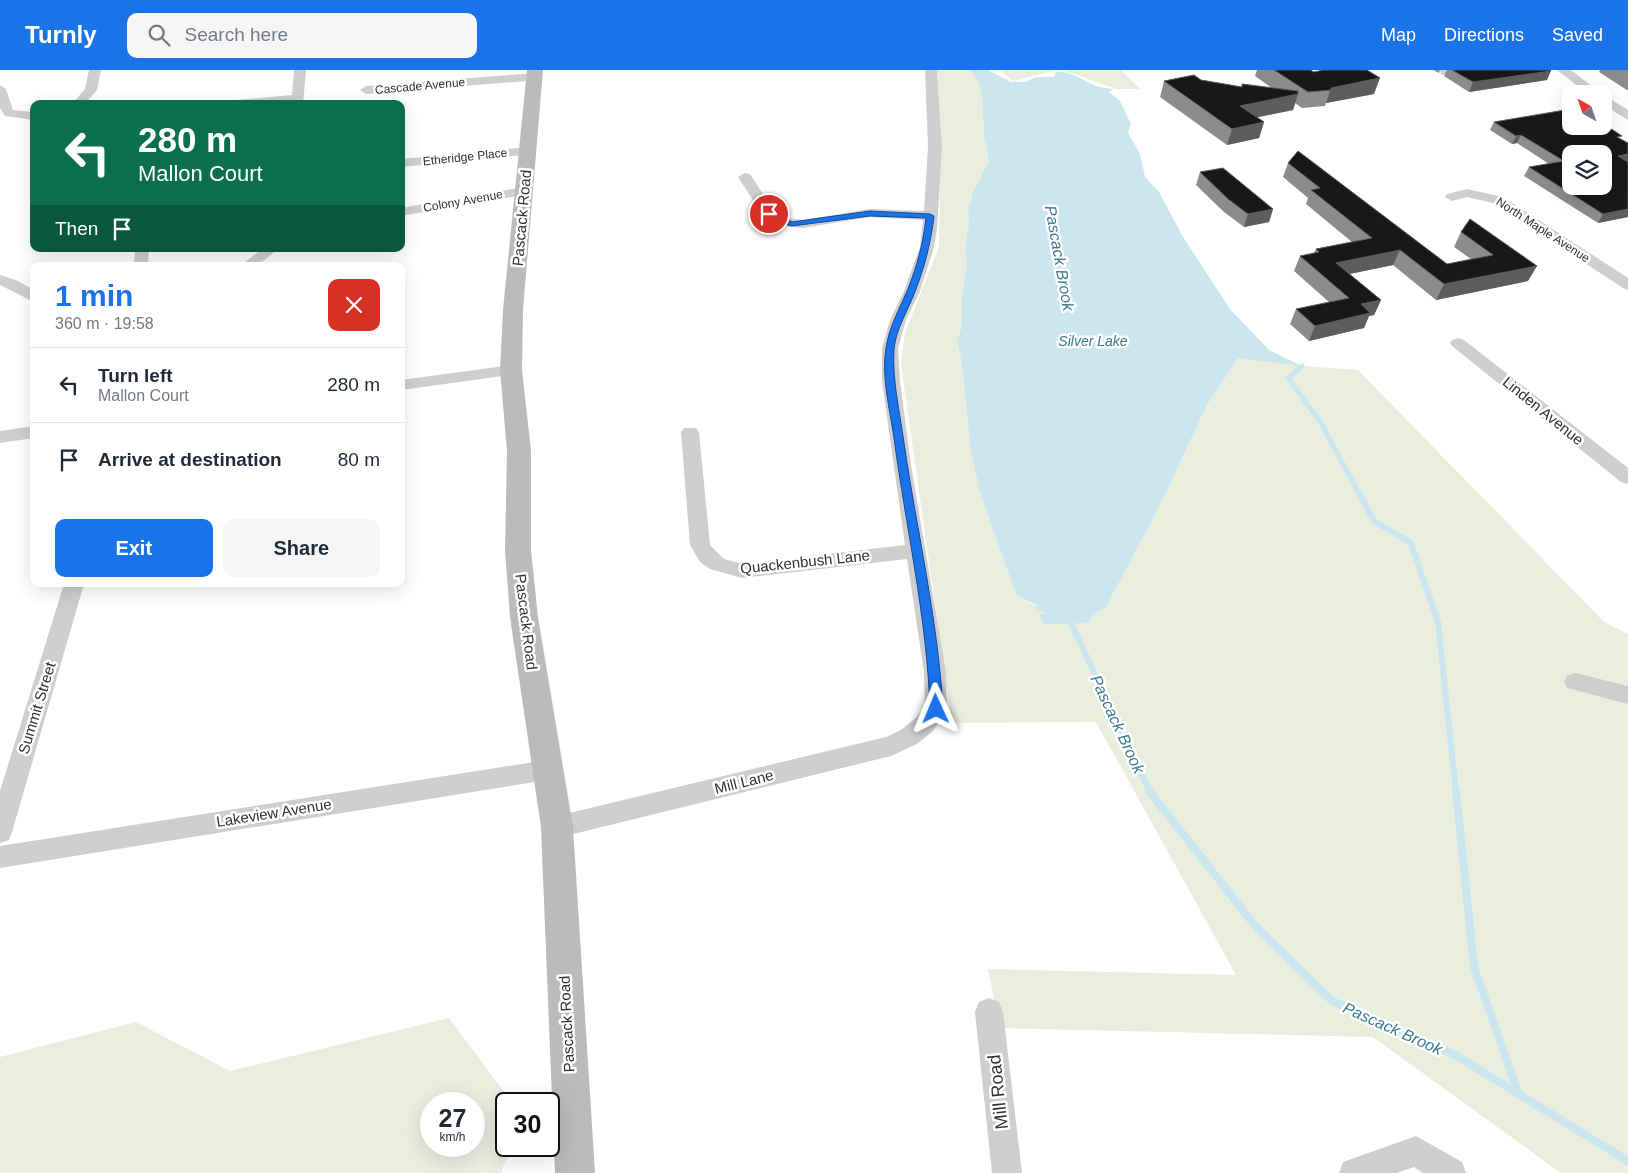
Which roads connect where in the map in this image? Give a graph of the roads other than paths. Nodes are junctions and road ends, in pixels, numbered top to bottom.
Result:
1 (95, 70) edge
2 (300, 70) edge
3 (931, 70) edge
4 (1458, 70) edge
5 (1562, 70) edge
6 (1445, 72) dead end
7 (535, 73) edge
8 (1583, 85) edge
9 (0, 88) edge
10 (366, 90) dead end
11 (82, 100) edge
12 (297, 100) edge
13 (1612, 105) edge
14 (30, 115) edge
15 (1628, 116) edge
16 (528, 151) junction
17 (405, 163) edge
18 (745, 177) dead end
19 (524, 191) junction
20 (1452, 197) dead end
21 (405, 211) edge
22 (930, 216) junction
23 (267, 252) edge
24 (253, 262) edge
25 (0, 280) edge
26 (1628, 285) edge
27 (30, 295) edge
28 (1458, 343) dead end
29 (511, 370) junction
30 (405, 384) edge
31 (690, 432) dead end
32 (30, 433) edge
33 (0, 437) edge
34 (1628, 478) edge
35 (915, 551) junction
36 (73, 587) edge
37 (1574, 682) dead end
38 (1628, 695) edge
39 (547, 770) junction
40 (557, 827) junction
41 (0, 832) edge
42 (0, 856) edge
43 (989, 1012) dead end
44 (575, 1173) edge
45 (1007, 1173) edge
46 (1354, 1173) edge
47 (1451, 1173) edge

1 - 11 street
2 - 12 street
3 - 22 street
4 - 6 street
5 - 8 street
7 - 10 street, Cascade Avenue
7 - 16 street, Pascack Road
9 - 14 street
13 - 15 street
16 - 17 street, Etheridge Place
16 - 19 street, Pascack Road
18 - 22 street
19 - 21 street, Colony Avenue
19 - 29 street, Pascack Road
20 - 26 street, North Maple Avenue
22 - 35 street
23 - 24 street
25 - 27 street
28 - 34 street, Linden Avenue
29 - 30 street
29 - 39 street, Pascack Road
31 - 35 street, Quackenbush Lane
32 - 33 street
35 - 40 street, Mill Lane
36 - 41 street, Summit Street
37 - 38 street
39 - 40 street, Pascack Road
39 - 42 street, Lakeview Avenue
40 - 44 street, Pascack Road
43 - 45 street, Mill Road
46 - 47 street

